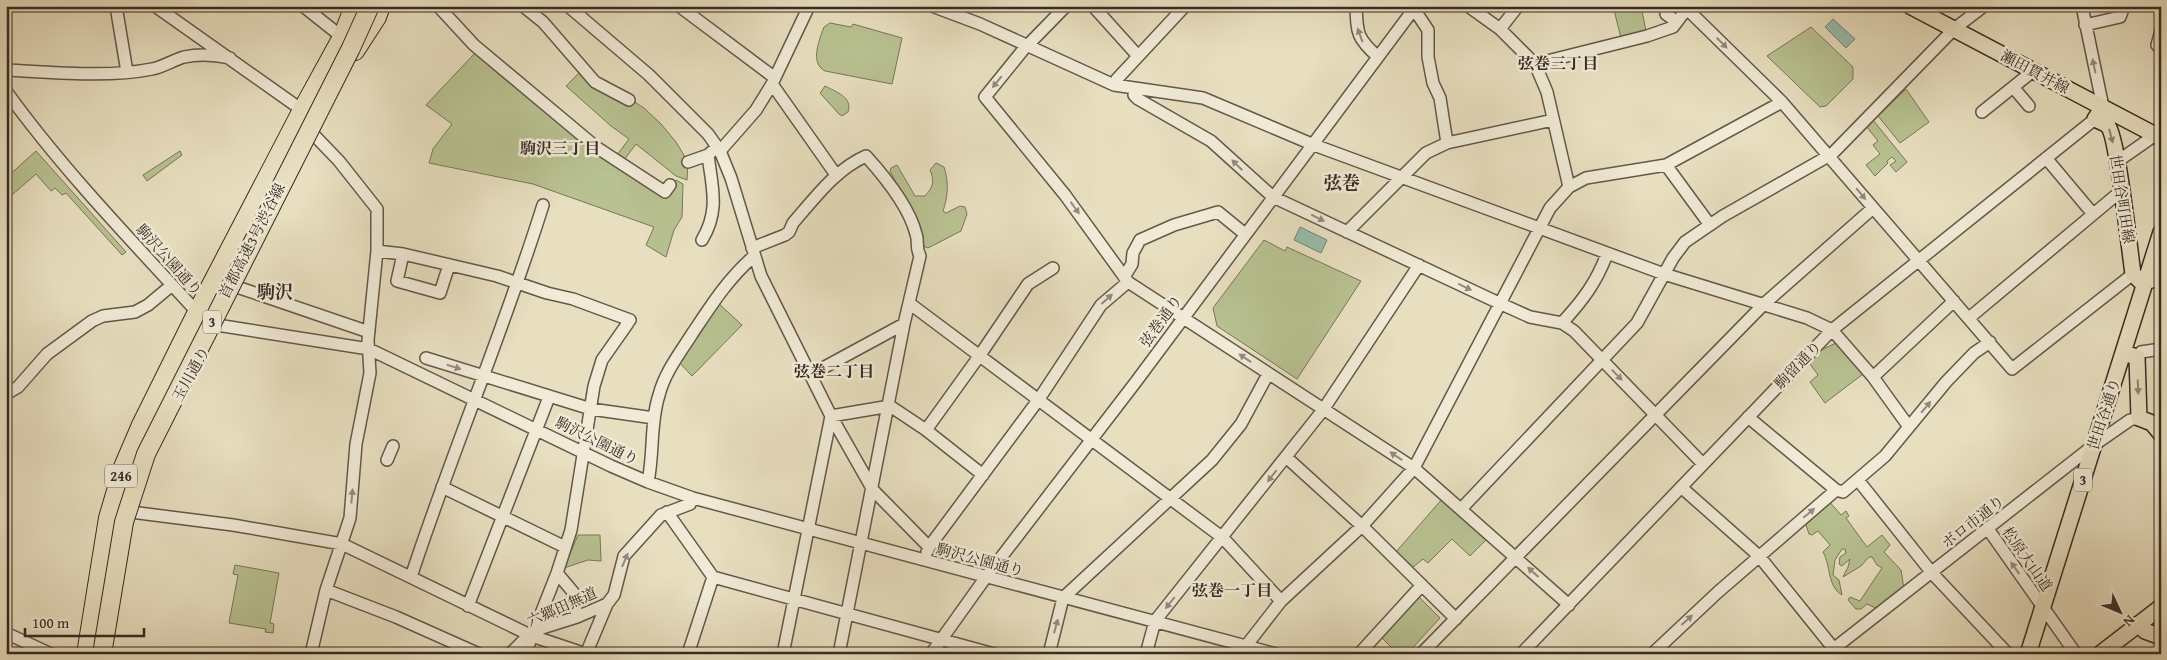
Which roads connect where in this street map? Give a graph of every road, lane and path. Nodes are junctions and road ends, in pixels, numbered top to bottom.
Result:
1 (116, 6) edge
2 (154, 6) edge
3 (303, 6) edge
4 (354, 6) edge
5 (359, 6) edge
6 (438, 6) edge
7 (523, 6) edge
8 (568, 6) edge
9 (679, 6) edge
10 (809, 6) edge
11 (932, 6) edge
12 (1066, 6) edge
13 (1092, 6) edge
14 (1356, 6) edge
15 (1468, 6) edge
16 (1518, 6) edge
17 (1910, 6) edge
18 (1984, 6) edge
19 (2082, 6) edge
20 (2124, 6) edge
21 (1415, 7) edge
22 (1688, 7) edge
23 (380, 8) edge
24 (1179, 8) edge
25 (953, 10) edge
26 (1666, 14) dead end
27 (1677, 22) junction
28 (2086, 25) junction
29 (1500, 29) junction
30 (1954, 29) junction
31 (2161, 31) edge
32 (342, 38) junction
33 (1028, 45) junction
34 (2157, 45) dead end
35 (1138, 56) junction
36 (1378, 57) junction
37 (230, 58) junction
38 (1535, 64) junction
39 (6, 70) edge
40 (2033, 71) junction
41 (127, 72) junction
42 (773, 81) junction
43 (1114, 85) junction
44 (2013, 87) junction
45 (1135, 88) junction
46 (6, 91) edge
47 (629, 100) dead end
48 (1782, 102) junction
49 (2029, 106) dead end
50 (302, 110) junction
51 (1982, 112) dead end
52 (2099, 113) junction
53 (1553, 120) junction
54 (314, 135) junction
55 (2159, 135) edge
56 (1447, 143) junction
57 (1314, 145) junction
58 (718, 149) junction
59 (708, 155) junction
60 (1829, 157) junction
61 (2046, 158) junction
62 (2118, 161) junction
63 (688, 162) dead end
64 (1666, 165) junction
65 (834, 172) dead end
66 (1401, 177) junction
67 (670, 185) dead end
68 (1569, 187) junction
69 (2121, 190) junction
70 (1274, 197) junction
71 (543, 205) dead end
72 (1872, 208) junction
73 (2093, 214) junction
74 (1710, 225) junction
75 (1540, 229) junction
76 (1347, 232) junction
77 (2161, 232) edge
78 (1245, 234) junction
79 (702, 240) dead end
80 (377, 251) junction
81 (753, 252) junction
82 (403, 254) junction
83 (1607, 254) junction
84 (1918, 261) junction
85 (449, 265) junction
86 (1419, 266) junction
87 (1053, 268) dead end
88 (1664, 274) junction
89 (1126, 279) junction
90 (2138, 279) junction
91 (2161, 280) edge
92 (517, 283) junction
93 (172, 285) junction
94 (237, 287) junction
95 (1954, 302) junction
96 (910, 303) junction
97 (1499, 303) junction
98 (1764, 304) junction
99 (197, 312) junction
100 (1183, 317) junction
101 (1969, 318) junction
102 (1562, 323) junction
103 (904, 324) junction
104 (217, 325) junction
105 (1832, 330) junction
106 (369, 332) junction
107 (1990, 342) junction
108 (369, 349) junction
109 (2161, 349) edge
110 (980, 355) junction
111 (2130, 355) junction
112 (426, 358) dead end
113 (1603, 360) junction
114 (1268, 374) junction
115 (810, 375) junction
116 (482, 376) junction
117 (1873, 377) junction
118 (6, 394) edge
119 (549, 397) junction
120 (474, 399) junction
121 (1039, 399) junction
122 (890, 406) junction
123 (591, 409) junction
124 (1323, 410) junction
125 (1656, 415) junction
126 (831, 416) junction
127 (1748, 417) junction
128 (654, 418) junction
129 (2153, 423) edge
130 (1909, 427) junction
131 (537, 429) junction
132 (926, 430) junction
133 (1092, 439) junction
134 (2094, 445) junction
135 (393, 446) dead end
136 (585, 452) junction
137 (1286, 457) junction
138 (387, 460) dead end
139 (1703, 464) junction
140 (1414, 468) junction
141 (983, 474) junction
142 (1858, 480) junction
143 (648, 482) junction
144 (442, 487) junction
145 (1680, 487) junction
146 (873, 490) junction
147 (1836, 490) junction
148 (693, 498) junction
149 (1171, 499) junction
150 (1462, 508) junction
151 (131, 512) junction
152 (667, 512) junction
153 (502, 517) junction
154 (1362, 526) junction
155 (807, 530) junction
156 (1988, 530) junction
157 (1222, 538) junction
158 (342, 544) junction
159 (862, 544) junction
160 (566, 547) junction
161 (929, 547) junction
162 (1759, 556) junction
163 (1516, 558) junction
164 (924, 561) junction
165 (1932, 572) junction
166 (557, 573) junction
167 (411, 577) junction
168 (713, 577) junction
169 (986, 577) junction
170 (1422, 585) junction
171 (326, 590) junction
172 (1064, 598) junction
173 (794, 599) junction
174 (1281, 601) junction
175 (607, 604) junction
176 (1569, 605) junction
177 (468, 606) junction
178 (2161, 606) edge
179 (2046, 612) junction
180 (847, 614) junction
181 (577, 617) junction
182 (1456, 619) junction
183 (1155, 622) junction
184 (2138, 624) junction
185 (6, 633) edge
186 (532, 636) junction
187 (2161, 637) edge
188 (942, 639) junction
189 (1245, 650) edge
190 (1836, 651) edge
191 (977, 652) edge
192 (51, 654) edge
193 (86, 654) edge
194 (92, 654) edge
195 (102, 654) edge
196 (108, 654) edge
197 (311, 654) edge
198 (479, 654) edge
199 (510, 654) edge
200 (526, 654) edge
201 (586, 654) edge
202 (688, 654) edge
203 (783, 654) edge
204 (839, 654) edge
205 (931, 654) edge
206 (994, 654) edge
207 (1049, 654) edge
208 (1146, 654) edge
209 (1276, 654) edge
210 (1359, 654) edge
211 (1422, 654) edge
212 (1521, 654) edge
213 (1652, 654) edge
214 (2008, 654) edge
215 (2028, 654) edge
216 (2076, 654) edge
217 (2100, 654) edge

1 - 41 street
2 - 37 street
3 - 32 street
4 - 32 highway, 玉川通り / 246
5 - 194 highway, 首都高速3号渋谷線 / 3
6 - 67 street
7 - 47 street
8 - 58 street
9 - 42 street
10 - 42 street
11 - 25 street
12 - 33 street
13 - 35 street
36 -> 14 street
15 - 29 street
16 - 29 street
17 - 30 main road, 瀬田貫井線
18 - 30 street
19 - 28 street
20 - 28 street
21 - 36 street, 弦巻通り
21 - 56 street
22 - 27 street
22 -> 48 street
23 - 32 street
23 - 54 highway, 玉川通り / 246
23 - 195 highway, 首都高速3号渋谷線 / 3, bridge
24 - 35 street
25 - 33 street
26 - 27 street
27 - 38 street
52 -> 28 street
29 - 38 street
30 - 40 main road, 瀬田貫井線
30 - 60 street
31 - 34 street
32 - 50 highway, 玉川通り / 246
33 - 43 street
33 -> 89 street
35 - 43 street
36 - 57 street, 弦巻通り
37 - 41 street
37 - 50 street
38 - 53 street
39 - 41 street
40 - 44 street
40 - 52 main road, 瀬田貫井線
42 - 58 street
42 - 65 street
43 - 45 street
44 - 49 street
44 - 51 street
45 - 57 street
70 -> 45 street
46 - 93 street, 駒沢公園通り
48 - 60 street
48 - 64 street
50 - 99 highway, 玉川通り / 246
52 - 55 main road, 瀬田貫井線
52 - 61 street, 駒留通り
52 -> 62 main road, 世田谷町田線 / 3
53 - 56 street
53 - 68 street
54 - 80 street
54 - 94 highway, 玉川通り / 246
55 - 62 street
56 - 66 street
57 - 66 street
57 - 70 street, 弦巻通り
58 - 59 street
58 - 81 street
59 - 63 street
59 - 79 street
60 -> 72 street
60 - 74 street
61 - 73 street
61 - 84 street, 駒留通り
62 - 69 main road, 世田谷町田線 / 3
64 - 68 street
64 - 74 street
66 - 75 street
66 - 76 street
68 - 75 street
69 - 73 street
69 - 90 main road, 世田谷町田線 / 3
70 -> 76 street
70 - 78 street, 弦巻通り
71 - 92 street
72 - 84 street
72 - 98 street
73 - 101 street
74 - 88 street
75 - 83 street
75 - 97 street
76 - 86 street
77 - 90 main road, 世田谷通り / 3
78 - 89 street
78 - 100 street, 弦巻通り
80 - 82 street
80 - 106 street
81 - 96 street
81 - 115 street
81 - 128 street
82 - 85 street
82 - 85 street
83 - 88 street
83 - 102 street
84 - 95 street
84 - 105 street, 駒留通り
85 - 92 street
86 -> 97 street
86 - 124 street
87 - 110 street
88 - 98 street
88 - 113 street
89 - 100 street
121 -> 89 street
90 - 91 street
90 - 107 street
90 - 111 main road, 世田谷通り / 3
92 - 116 street
92 - 123 street
93 - 99 street, 駒沢公園通り
93 - 118 street
94 - 104 highway, 玉川通り / 246
94 - 106 street
95 - 101 street
95 - 117 street
96 - 103 street
96 - 110 street
97 - 102 street
97 - 140 street
98 - 105 street
98 - 125 street
99 - 104 street, 駒沢公園通り
99 - 193 highway, 玉川通り / 246
114 -> 100 street
100 - 133 street, 弦巻通り
101 - 107 street
102 - 113 street
103 - 115 street
103 - 122 street
104 - 108 street, 駒沢公園通り
104 - 151 highway, 玉川通り / 246
105 - 117 street
105 - 127 street, 駒留通り
106 - 108 street
130 -> 107 street
108 - 120 street, 駒沢公園通り
158 -> 108 street
109 - 111 street
110 - 121 street
110 - 132 street
111 -> 129 main road, 3
111 - 134 main road, 世田谷通り / 3
112 -> 116 street
113 -> 125 street
113 - 150 street
114 - 124 street
114 - 149 street
115 - 126 street
116 - 119 street
116 - 120 street
117 - 130 street
119 - 123 street
119 - 131 street
120 - 131 street, 駒沢公園通り
120 - 144 street
121 - 133 street
121 - 141 street
122 - 126 street
122 - 132 street
122 - 146 street
123 - 128 street
123 - 136 street
124 - 137 street
140 -> 124 street
125 - 139 street
125 - 163 street
126 - 146 street
126 - 155 street
127 - 139 street, 駒留通り
127 - 147 street
128 - 143 street
129 - 134 street, ボロ市通り
130 - 142 street
131 - 136 street, 駒沢公園通り
131 - 153 street
132 - 141 street
133 - 149 street
133 - 169 street, 弦巻通り
134 - 156 street, ボロ市通り
134 - 179 main road, 世田谷通り / 3
135 - 138 street
136 - 143 street, 駒沢公園通り
136 - 160 street
137 - 154 street
137 -> 157 street
139 - 145 street, 駒留通り
140 - 150 street
140 - 154 street
141 - 161 street
142 - 147 street
142 - 165 street
143 - 148 street, 駒沢公園通り
144 - 153 street
144 - 167 street
145 - 162 street
145 - 176 street, 駒留通り
146 - 159 street
146 - 161 street
162 -> 147 street
148 - 152 street, 六郷田無道
148 - 155 street, 駒沢公園通り
149 - 157 street
149 - 172 street
150 - 163 street
151 - 158 street
151 - 196 highway, 玉川通り / 246
152 - 168 street
175 -> 152 street, 六郷田無道
153 - 160 street
153 - 177 street
154 - 170 street
154 - 174 street
155 - 159 street, 駒沢公園通り
155 - 173 street
156 - 165 street, ボロ市通り
179 -> 156 street, 松原大山道
157 - 174 street
157 -> 183 street
158 - 167 street
158 - 171 street
159 - 164 street, 駒沢公園通り
159 - 180 street
160 - 166 street
161 - 164 street
162 - 190 street
213 -> 162 street
176 -> 163 street
163 - 182 street
164 - 169 street, 駒沢公園通り
165 - 190 street, ボロ市通り
165 - 214 street
166 - 181 street
166 - 186 street
167 - 177 street
168 - 173 street
168 - 202 street
169 - 172 street, 駒沢公園通り
169 - 188 street, 弦巻通り
170 - 182 street
170 - 210 street
171 - 197 street
171 - 198 street
172 - 183 street, 駒沢公園通り
207 -> 172 street
173 - 180 street
173 - 203 street
174 - 189 street
175 - 181 street, 六郷田無道
175 - 201 street
176 - 212 street, 駒留通り
177 - 186 street
178 - 184 main road
179 - 215 main road, 世田谷通り / 3
179 - 216 street, 松原大山道
180 - 188 street
180 - 204 street
181 - 186 street, 六郷田無道
182 - 211 street
183 - 189 street, 駒沢公園通り
183 - 208 street
184 - 187 main road
184 - 217 main road
185 - 192 street
186 - 199 street, 六郷田無道
186 - 200 street
186 - 201 street
188 - 191 street
188 - 205 street, 弦巻通り
189 - 209 street, 駒沢公園通り
191 - 206 street

